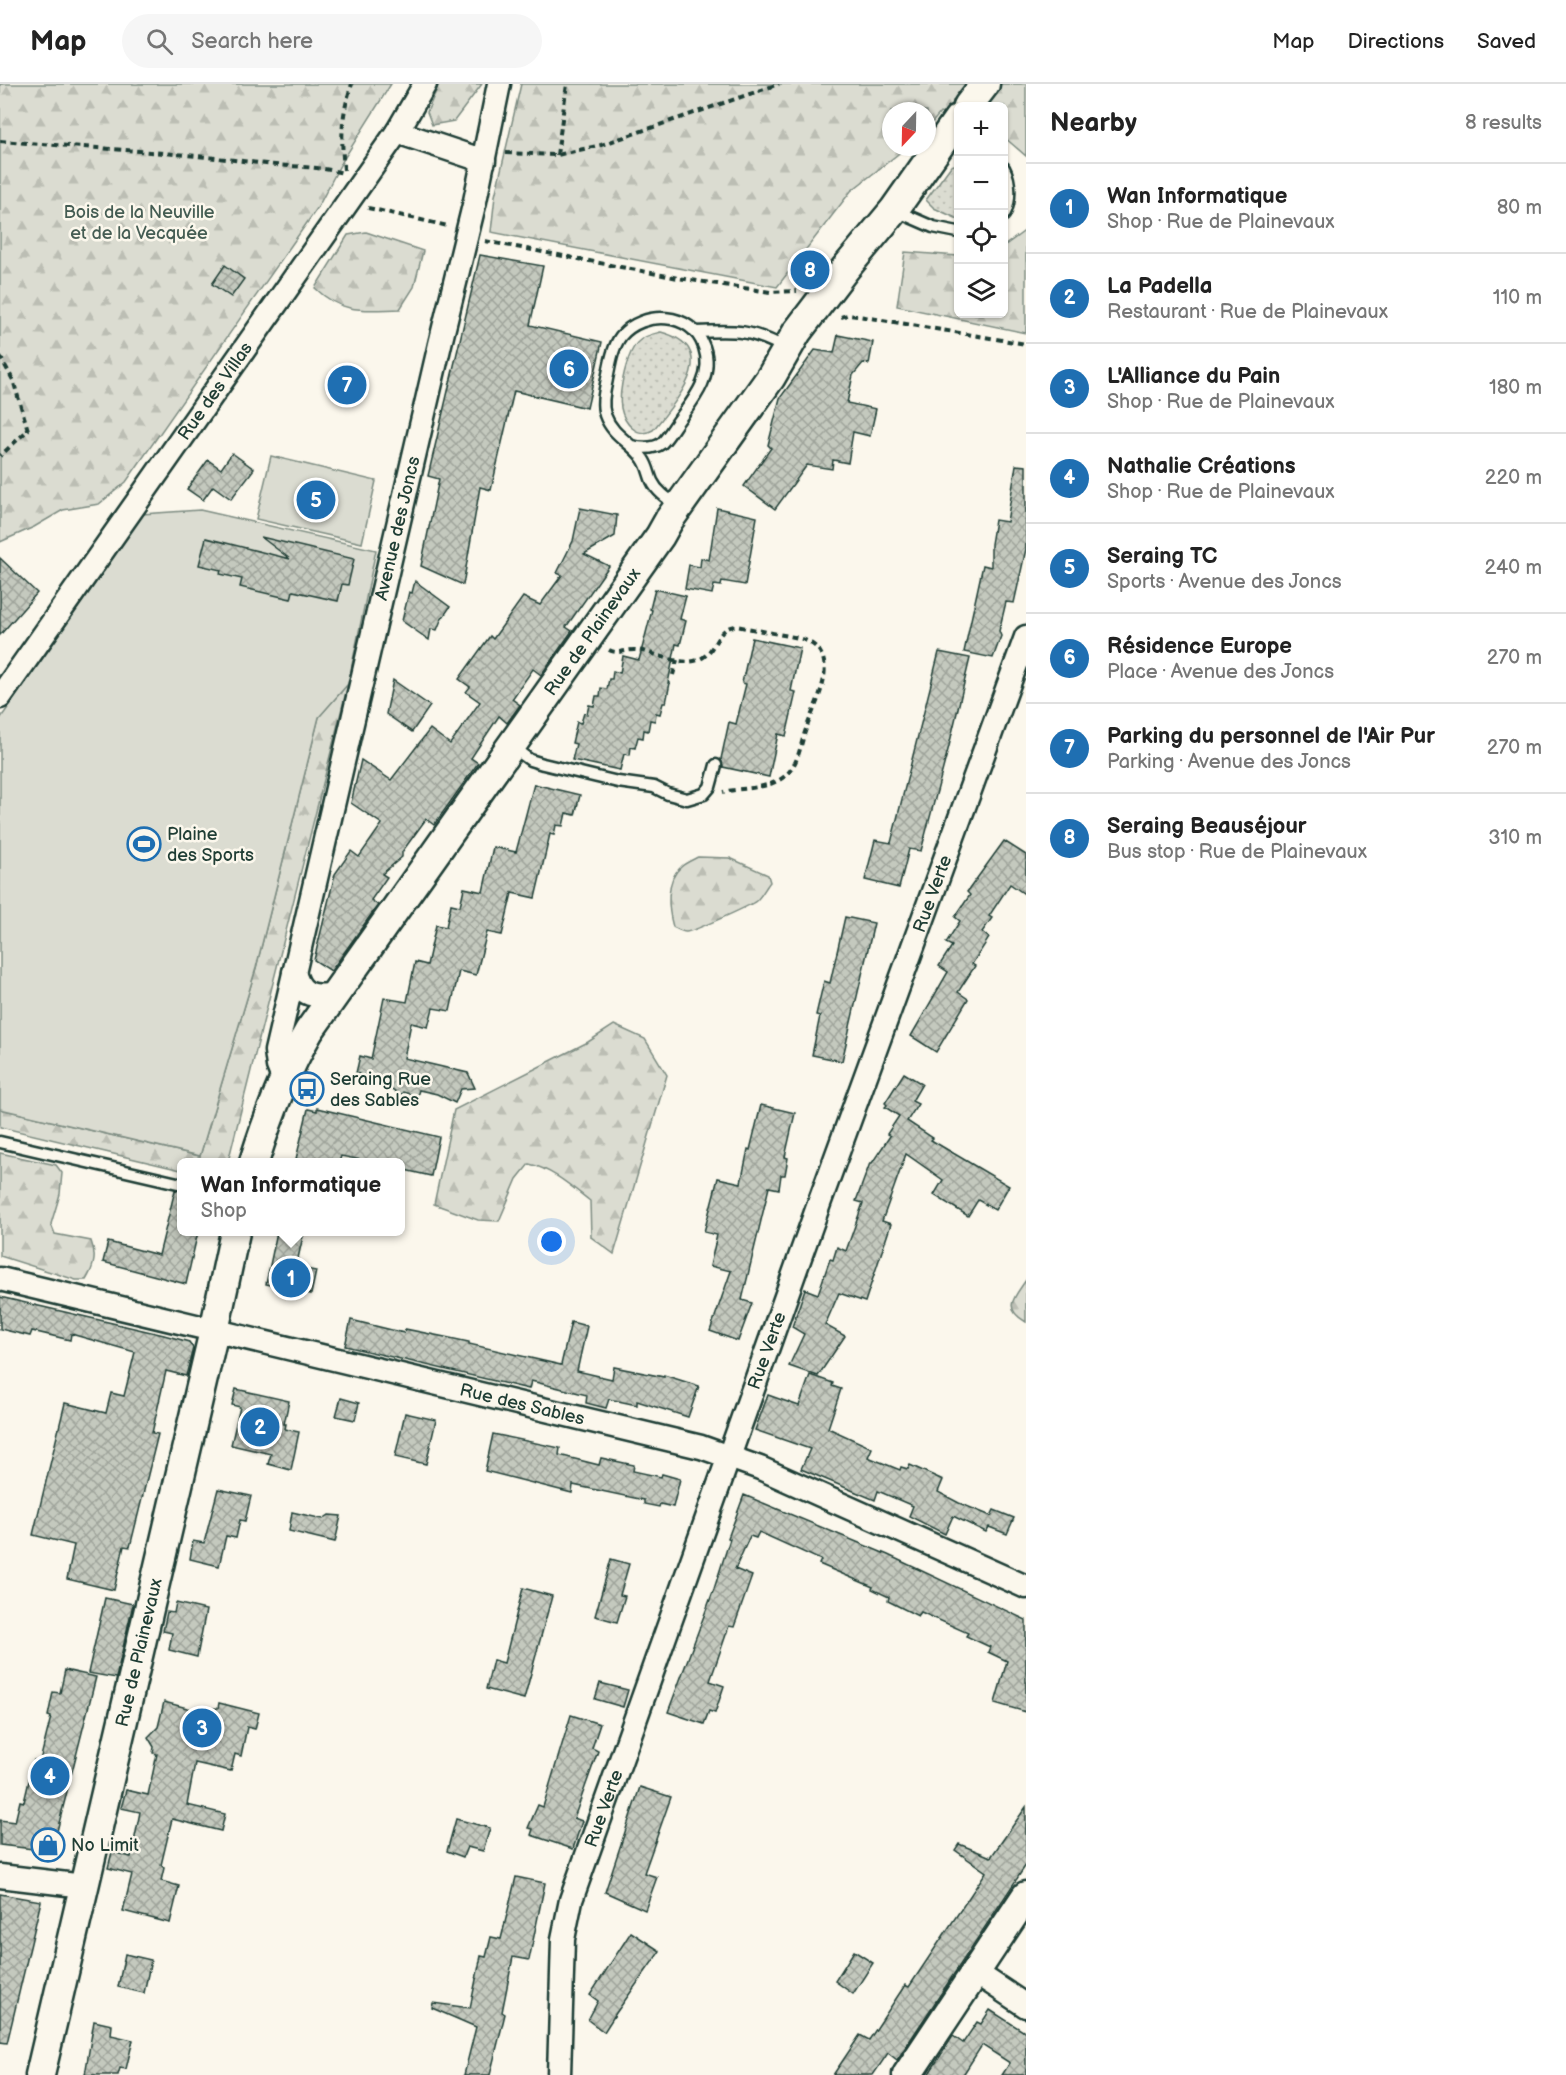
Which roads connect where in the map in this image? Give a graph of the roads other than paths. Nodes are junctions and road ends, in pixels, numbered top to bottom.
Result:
1 (425, 84) edge
2 (499, 84) edge
3 (985, 84) edge
4 (971, 102) edge
5 (397, 132) junction
6 (954, 132) edge
7 (485, 156) junction
8 (894, 210) junction
9 (954, 231) edge
10 (694, 332) junction
11 (788, 349) junction
12 (631, 446) junction
13 (678, 507) junction
14 (1026, 637) edge
15 (0, 697) edge
16 (511, 747) junction
17 (716, 765) dead end
18 (294, 972) junction
19 (333, 995) junction
20 (284, 1081) junction
21 (0, 1142) edge
22 (255, 1158) edge
23 (177, 1183) edge
24 (234, 1236) edge
25 (0, 1279) edge
26 (214, 1331) junction
27 (729, 1456) junction
28 (1026, 1587) edge
29 (0, 1876) edge
30 (84, 1886) junction
31 (1026, 1896) edge
32 (975, 1972) junction
33 (1026, 2006) edge
34 (40, 2075) edge
35 (559, 2075) edge
36 (907, 2075) edge

1 - 5 street, Rue des Villas
2 - 7 street, Avenue des Joncs
3 - 4 street
5 - 7 street
5 - 15 street, Rue des Villas
6 - 8 street, Rue de Plainevaux
7 - 18 street, Avenue des Joncs
8 - 9 lane
8 - 11 street, Rue de Plainevaux
10 - 11 lane
10 - 12 lane
10 - 12 lane
11 - 13 street, Rue de Plainevaux
12 - 13 lane
13 - 16 street, Rue de Plainevaux
14 - 27 street, Rue Verte
16 - 17 lane
16 - 19 street, Rue de Plainevaux
18 - 19 street
18 - 20 street, Avenue des Joncs
19 - 20 street, Rue de Plainevaux
20 - 22 street, Rue de Plainevaux
21 - 23 lane
24 - 26 street, Rue de Plainevaux
25 - 26 street, Rue des Sables
26 - 27 street, Rue des Sables
26 - 30 street, Rue de Plainevaux
27 - 28 street, Rue des Sables
27 - 35 street, Rue Verte
29 - 30 street
30 - 34 street, Rue de Plainevaux
31 - 32 street
32 - 33 street
32 - 36 street

